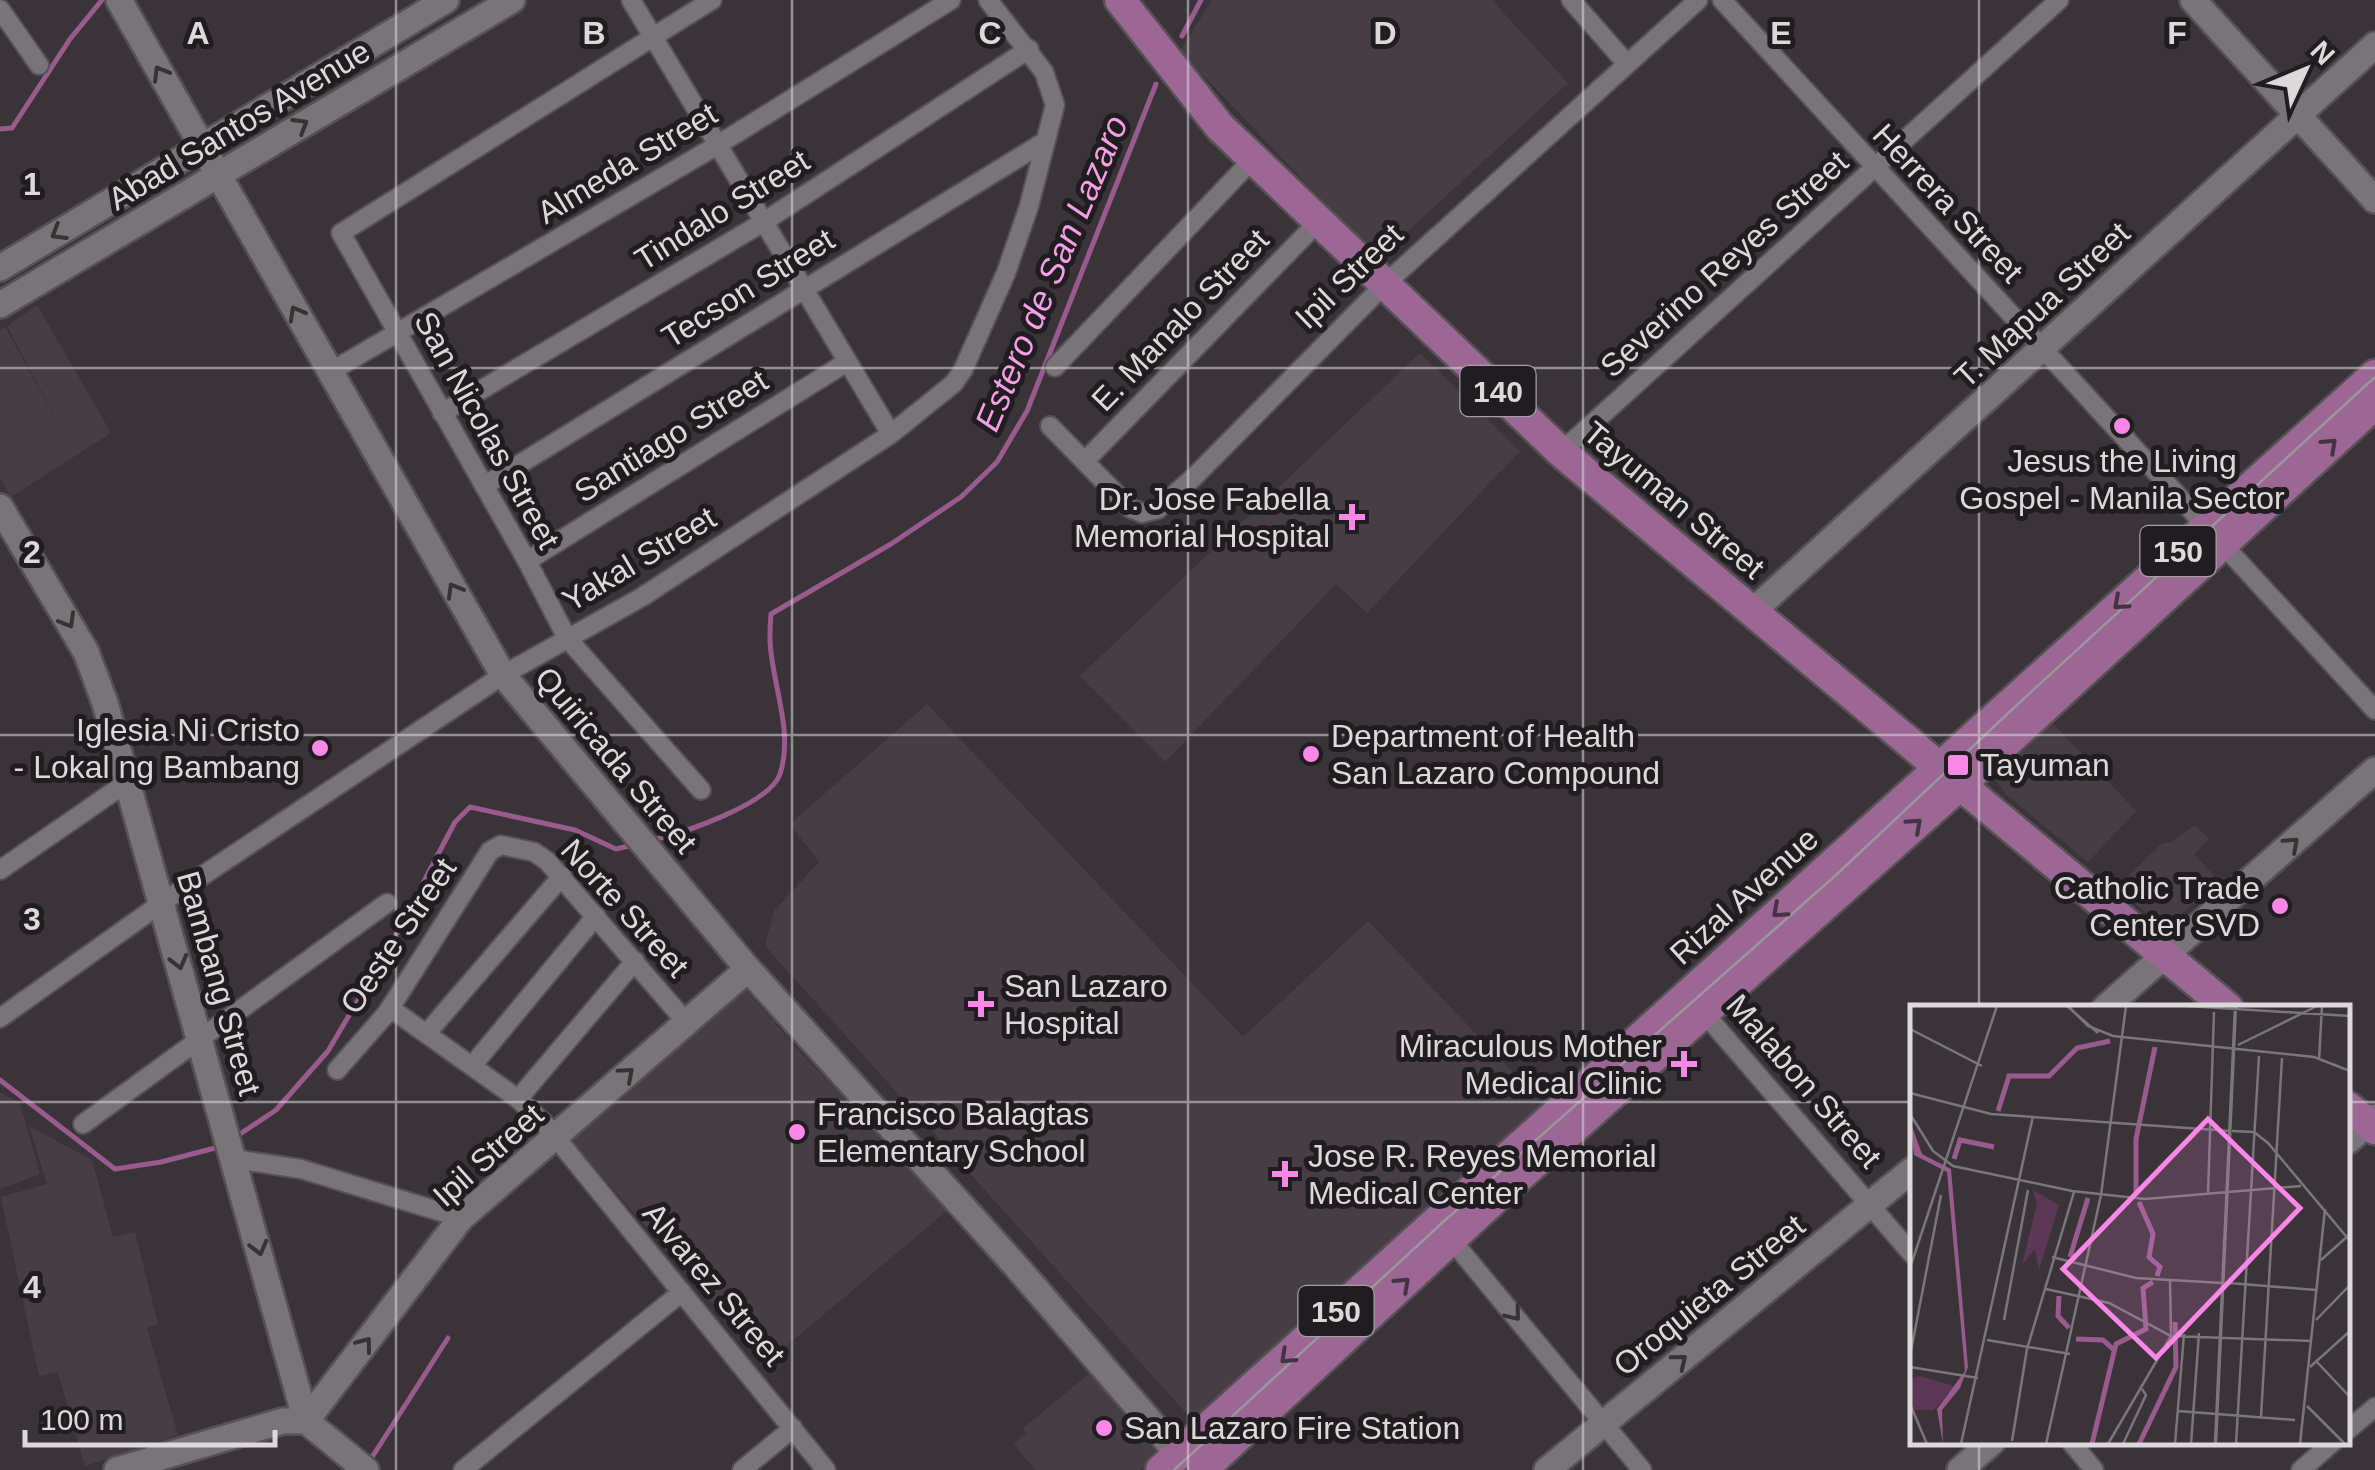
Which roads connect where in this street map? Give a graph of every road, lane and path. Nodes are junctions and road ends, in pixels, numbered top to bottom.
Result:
1 (119, 0) edge
2 (446, 0) edge
3 (512, 0) edge
4 (631, 0) edge
5 (712, 0) edge
6 (952, 0) edge
7 (988, 0) edge
8 (1120, 0) edge
9 (1571, 0) edge
10 (1698, 0) edge
11 (1722, 0) edge
12 (2059, 0) edge
13 (2193, 0) edge
14 (0, 9) edge
15 (652, 36) junction
16 (2375, 45) edge
17 (1029, 49) junction
18 (40, 64) dead end
19 (1626, 64) junction
20 (2297, 114) junction
21 (1044, 142) junction
22 (201, 146) junction
23 (716, 146) junction
24 (1253, 160) junction
25 (1876, 168) junction
26 (218, 174) junction
27 (2375, 200) edge
28 (1318, 222) junction
29 (762, 223) junction
30 (0, 268) edge
31 (1385, 284) junction
32 (802, 289) junction
33 (0, 305) edge
34 (398, 332) junction
35 (2043, 350) junction
36 (847, 362) junction
37 (1055, 367) dead end
38 (330, 372) junction
39 (2375, 374) edge
40 (2375, 404) edge
41 (442, 414) junction
42 (1050, 426) dead end
43 (891, 434) junction
44 (1561, 452) junction
45 (1085, 461) junction
46 (484, 486) junction
47 (0, 508) edge
48 (2213, 536) junction
49 (527, 561) junction
50 (1752, 612) junction
51 (566, 638) junction
52 (503, 674) junction
53 (2375, 710) edge
54 (2375, 770) edge
55 (1949, 776) junction
56 (129, 780) junction
57 (702, 790) dead end
58 (512, 845) joint
59 (0, 870) edge
60 (562, 876) junction
61 (163, 902) junction
62 (387, 903) dead end
63 (596, 916) junction
64 (2167, 956) junction
65 (635, 962) junction
66 (748, 969) junction
67 (1696, 1004) junction
68 (2109, 1005) edge
69 (2224, 1005) edge
70 (390, 1008) junction
71 (0, 1018) edge
72 (686, 1022) junction
73 (426, 1033) junction
74 (200, 1039) junction
75 (472, 1066) junction
76 (338, 1070) dead end
77 (518, 1099) junction
78 (84, 1124) dead end
79 (554, 1138) junction
80 (234, 1156) junction
81 (1910, 1172) edge
82 (1872, 1204) junction
83 (461, 1218) junction
84 (1444, 1229) junction
85 (1910, 1252) edge
86 (682, 1292) junction
87 (2375, 1407) edge
88 (306, 1422) junction
89 (1604, 1422) junction
90 (793, 1428) junction
91 (2350, 1428) edge
92 (1989, 1445) edge
93 (2074, 1445) edge
94 (2330, 1445) edge
95 (1183, 1466) edge
96 (362, 1467) edge
97 (117, 1470) edge
98 (463, 1470) edge
99 (742, 1470) edge
100 (826, 1470) edge
101 (1547, 1470) edge
102 (1642, 1470) edge
103 (1960, 1470) edge
104 (2094, 1470) edge
105 (2301, 1470) edge

22 -> 1 street, Quiricada Street
2 - 22 street, Abad Santos Avenue
26 -> 3 street, Abad Santos Avenue
4 - 15 street
5 - 15 street
6 - 23 street, Almeda Street
7 - 17 street, Yakal Street
8 - 24 main road, Tayuman Street / 140
9 - 19 street
10 - 19 street, Ipil Street
11 - 25 street, Herrera Street
12 - 25 street, Severino Reyes Street
13 - 20 street
14 - 18 street
15 - 23 street
15 - 34 street, San Nicolas Street
16 - 20 street, T. Mapua Street
17 - 21 street, Yakal Street
17 - 29 street, Tindalo Street
19 - 31 street, Ipil Street
20 - 27 street
20 - 35 street, T. Mapua Street
21 - 32 street, Tecson Street
21 - 43 street, Yakal Street
22 - 26 street, Quiricada Street
22 -> 30 street, Abad Santos Avenue
23 - 29 street
23 - 34 street, Almeda Street
24 - 28 main road, Tayuman Street / 140
24 - 37 street
25 - 35 street, Herrera Street
25 - 44 street, Severino Reyes Street
26 - 33 street, Abad Santos Avenue
38 -> 26 street, Quiricada Street
28 - 31 main road, Tayuman Street / 140
28 - 45 street, E. Manalo Street
29 - 32 street
29 - 41 street, Tindalo Street
31 - 44 main road, Tayuman Street / 140
31 - 45 street, Ipil Street
32 - 36 street
32 - 46 street, Tecson Street
34 - 38 street, Almeda Street
34 - 41 street, San Nicolas Street
35 - 48 street, Herrera Street
35 - 50 street, T. Mapua Street
36 - 43 street
36 - 49 street, Santiago Street
52 -> 38 street, Quiricada Street
39 - 48 main road, Rizal Avenue / 150
48 -> 40 main road, Rizal Avenue / 150
41 - 46 street, San Nicolas Street
42 - 45 street, Ipil Street
43 - 51 street, Yakal Street
44 - 50 main road, Tayuman Street / 140
46 - 49 street, San Nicolas Street
47 -> 56 street, Bambang Street
48 - 53 street, Herrera Street
48 - 55 main road, Rizal Avenue / 150
49 - 51 street, San Nicolas Street
50 - 55 main road, Tayuman Street / 140
51 - 52 street, Yakal Street
51 - 57 street, San Nicolas Street
52 - 61 street, Yakal Street
52 - 66 street, Quiricada Street
64 -> 54 street
55 - 64 main road, Tayuman Street / 140
55 - 67 main road, Rizal Avenue / 150
56 - 59 street
56 - 61 street, Bambang Street
58 - 60 street, Norte Street
58 - 70 street, Oeste Street
60 - 63 street, Norte Street
60 - 73 street
61 - 71 street, Yakal Street
61 -> 74 street, Bambang Street
62 - 74 street
63 - 65 street, Norte Street
63 - 75 street
64 - 68 street
64 - 69 main road, Tayuman Street / 140
65 - 72 street, Norte Street
65 - 77 street
66 - 72 street, Ipil Street
66 - 95 street, Quiricada Street
67 - 82 street, Malabon Street
67 - 84 main road, Rizal Avenue / 150
70 - 73 street, Alvarez Street
70 - 76 street, Oeste Street
79 -> 72 street, Ipil Street
73 - 75 street, Alvarez Street
74 - 78 street
74 - 80 street, Bambang Street
75 - 77 street, Alvarez Street
77 - 79 street, Alvarez Street
79 - 83 street, Ipil Street
79 - 86 street, Alvarez Street
80 - 83 street
80 -> 88 street, Bambang Street
81 - 82 street, Oroquieta Street
82 - 85 street, Malabon Street
89 -> 82 street, Oroquieta Street
88 -> 83 street, Ipil Street
84 -> 89 street
84 - 95 main road, Rizal Avenue / 150
86 - 90 street, Alvarez Street
86 - 98 street
87 - 91 street
88 - 96 street
88 - 97 street
89 - 101 street, Oroquieta Street
89 - 102 street
90 - 99 street
90 - 100 street, Alvarez Street
92 - 103 street
93 - 104 street
94 - 105 street

